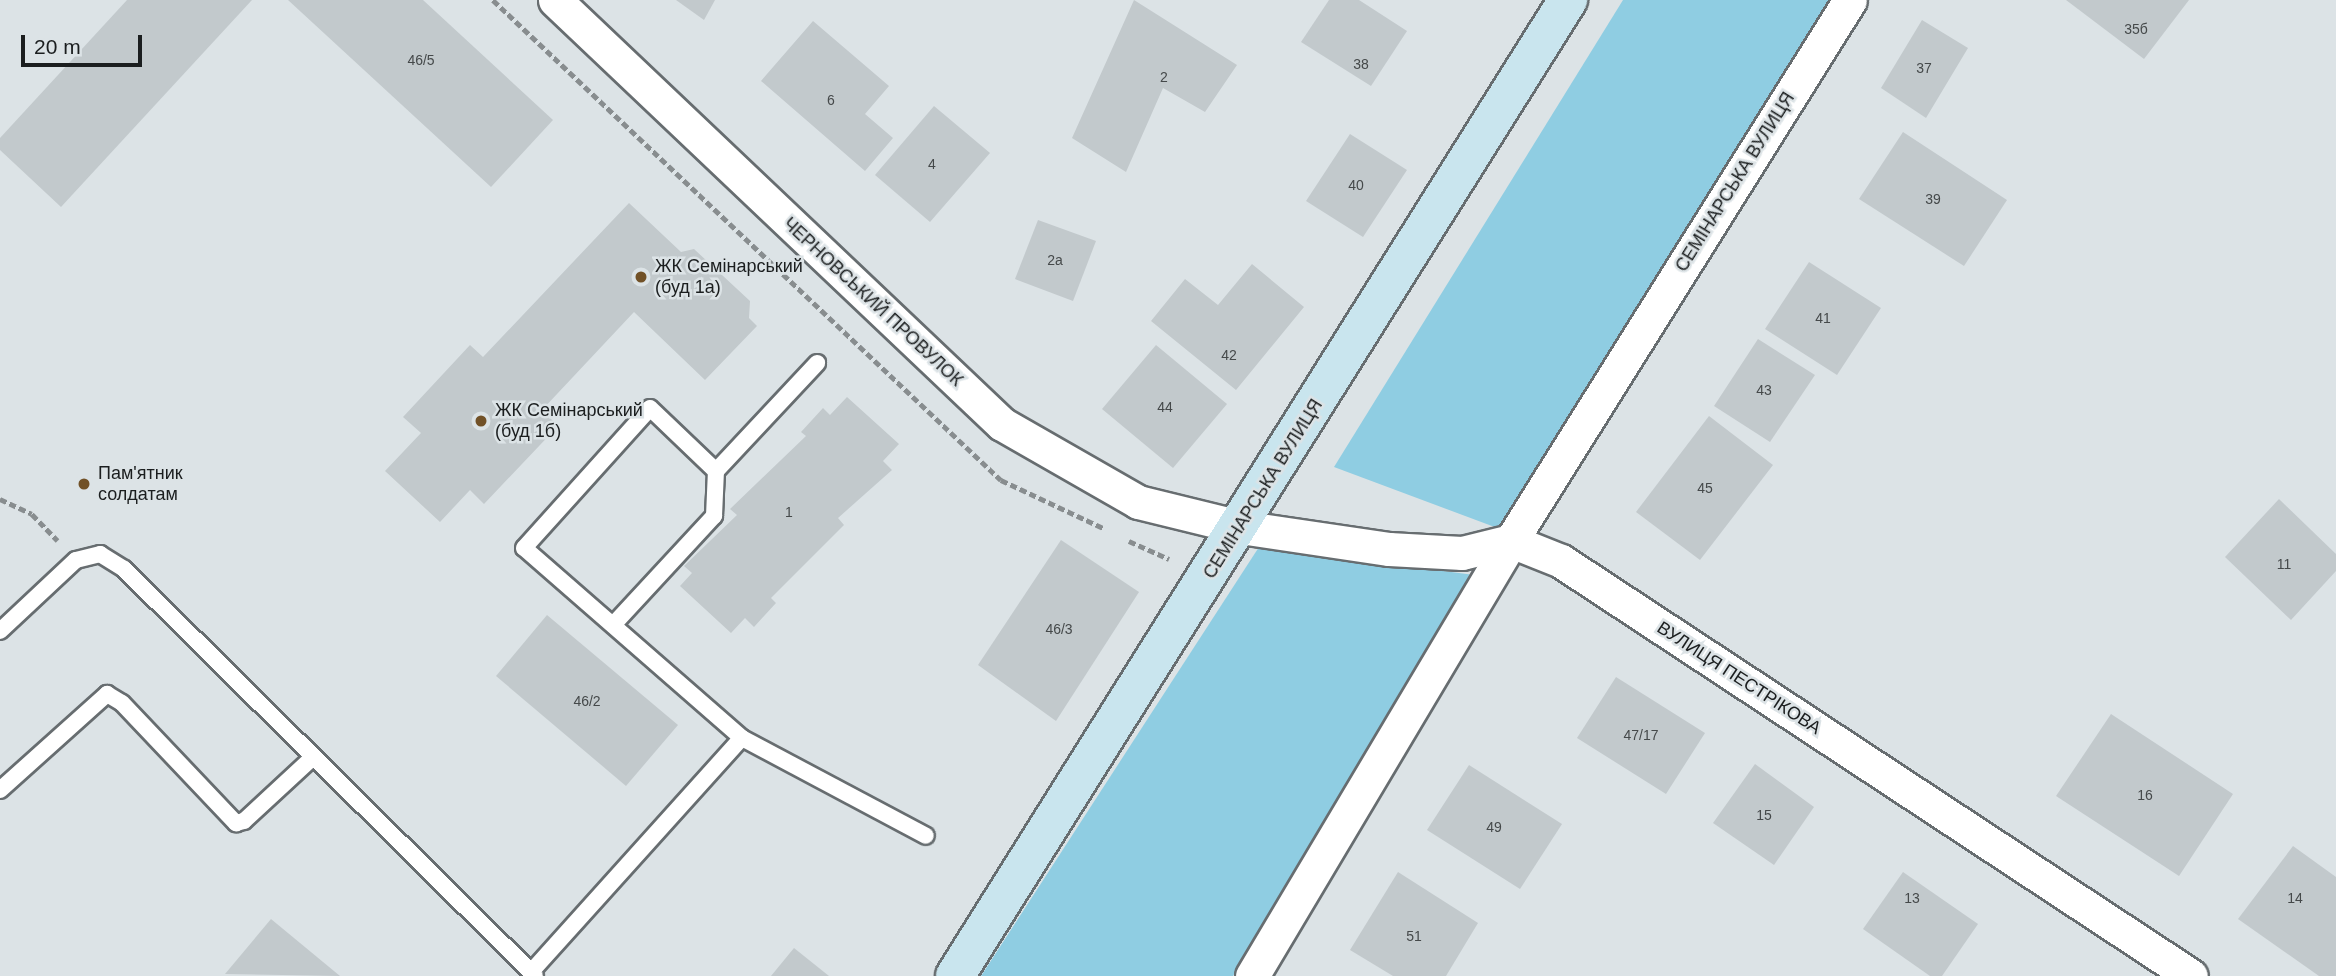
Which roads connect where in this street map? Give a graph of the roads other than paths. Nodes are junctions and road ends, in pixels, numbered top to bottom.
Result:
1 (555, 0) edge
2 (1568, 0) edge
3 (1850, 0) edge
4 (817, 363) dead end
5 (716, 471) junction
6 (1240, 527) junction
7 (1511, 541) junction
8 (613, 625) junction
9 (0, 631) edge
10 (742, 738) junction
11 (312, 758) junction
12 (0, 790) edge
13 (926, 836) dead end
14 (533, 974) edge
15 (955, 976) edge
16 (1252, 976) edge
17 (2191, 976) edge

1 - 6 street, ЧЕРНОВСЬКИЙ ПРОВУЛОК
2 - 6 main road, СЕМІНАРСЬКА ВУЛИЦЯ
3 - 7 street, СЕМІНАРСЬКА ВУЛИЦЯ
4 - 5 lane
5 - 8 lane
5 - 8 lane
6 - 7 street
6 - 15 main road, СЕМІНАРСЬКА ВУЛИЦЯ
7 - 16 street, СЕМІНАРСЬКА ВУЛИЦЯ
7 - 17 street, ВУЛИЦЯ ПЕСТРІКОВА
8 - 10 lane
9 - 11 lane
10 - 13 lane
10 - 14 lane
11 - 12 lane
11 - 14 lane

